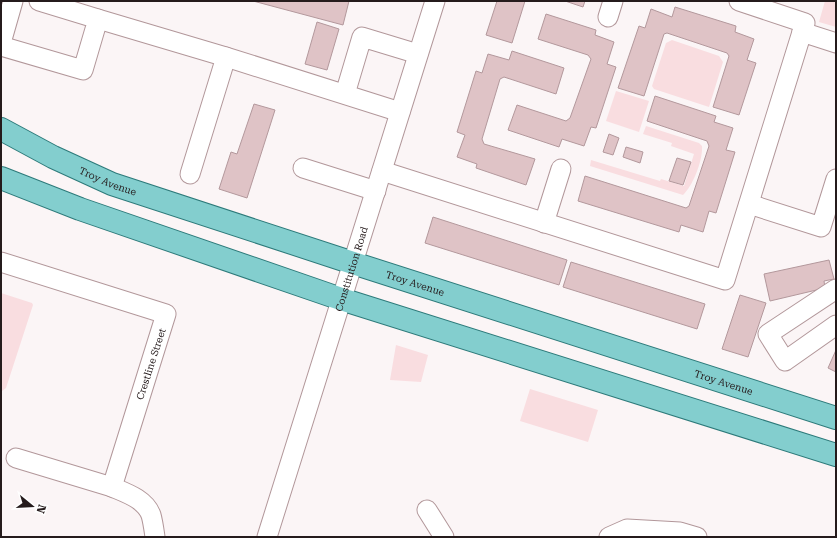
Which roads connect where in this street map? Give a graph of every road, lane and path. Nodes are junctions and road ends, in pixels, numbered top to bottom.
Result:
1 (13, 1) edge
2 (39, 1) edge
3 (435, 1) edge
4 (739, 1) edge
5 (98, 18) junction
6 (802, 32) junction
7 (1, 43) edge
8 (836, 43) edge
9 (1, 46) edge
10 (418, 54) junction
11 (226, 57) junction
12 (345, 94) junction
13 (400, 112) junction
14 (1, 130) edge
15 (303, 168) dead end
16 (561, 169) dead end
17 (382, 171) junction
18 (190, 174) dead end
19 (1, 178) edge
20 (836, 179) edge
21 (376, 191) junction
22 (749, 204) junction
23 (544, 223) junction
24 (1, 262) edge
25 (353, 263) junction
26 (836, 289) edge
27 (341, 299) junction
28 (836, 324) edge
29 (836, 418) edge
30 (836, 455) edge
31 (16, 458) dead end
32 (112, 487) junction
33 (428, 510) dead end
34 (155, 537) edge
35 (267, 537) edge
36 (444, 537) edge
37 (609, 537) edge
38 (697, 537) edge

1 - 7 street
2 - 5 street
3 - 10 street, Constitution Road
4 - 6 street
5 - 9 street
5 - 11 street
6 - 8 street
6 - 22 street
10 - 12 street
10 - 13 street, Constitution Road
11 - 12 street
11 - 18 street
12 - 13 street
13 - 17 street, Constitution Road
14 - 25 main road, Troy Avenue
15 - 21 street
16 - 23 street
17 - 21 street, Constitution Road
17 - 23 street
19 - 27 main road
20 - 22 street
21 - 25 street, Constitution Road
22 - 23 street
24 - 32 street, Crestline Street
25 - 27 street, Constitution Road
25 - 29 main road, Troy Avenue
26 - 28 street
27 - 30 main road
27 - 35 street, Constitution Road
31 - 32 street
32 - 34 street
33 - 36 street
37 - 38 street

